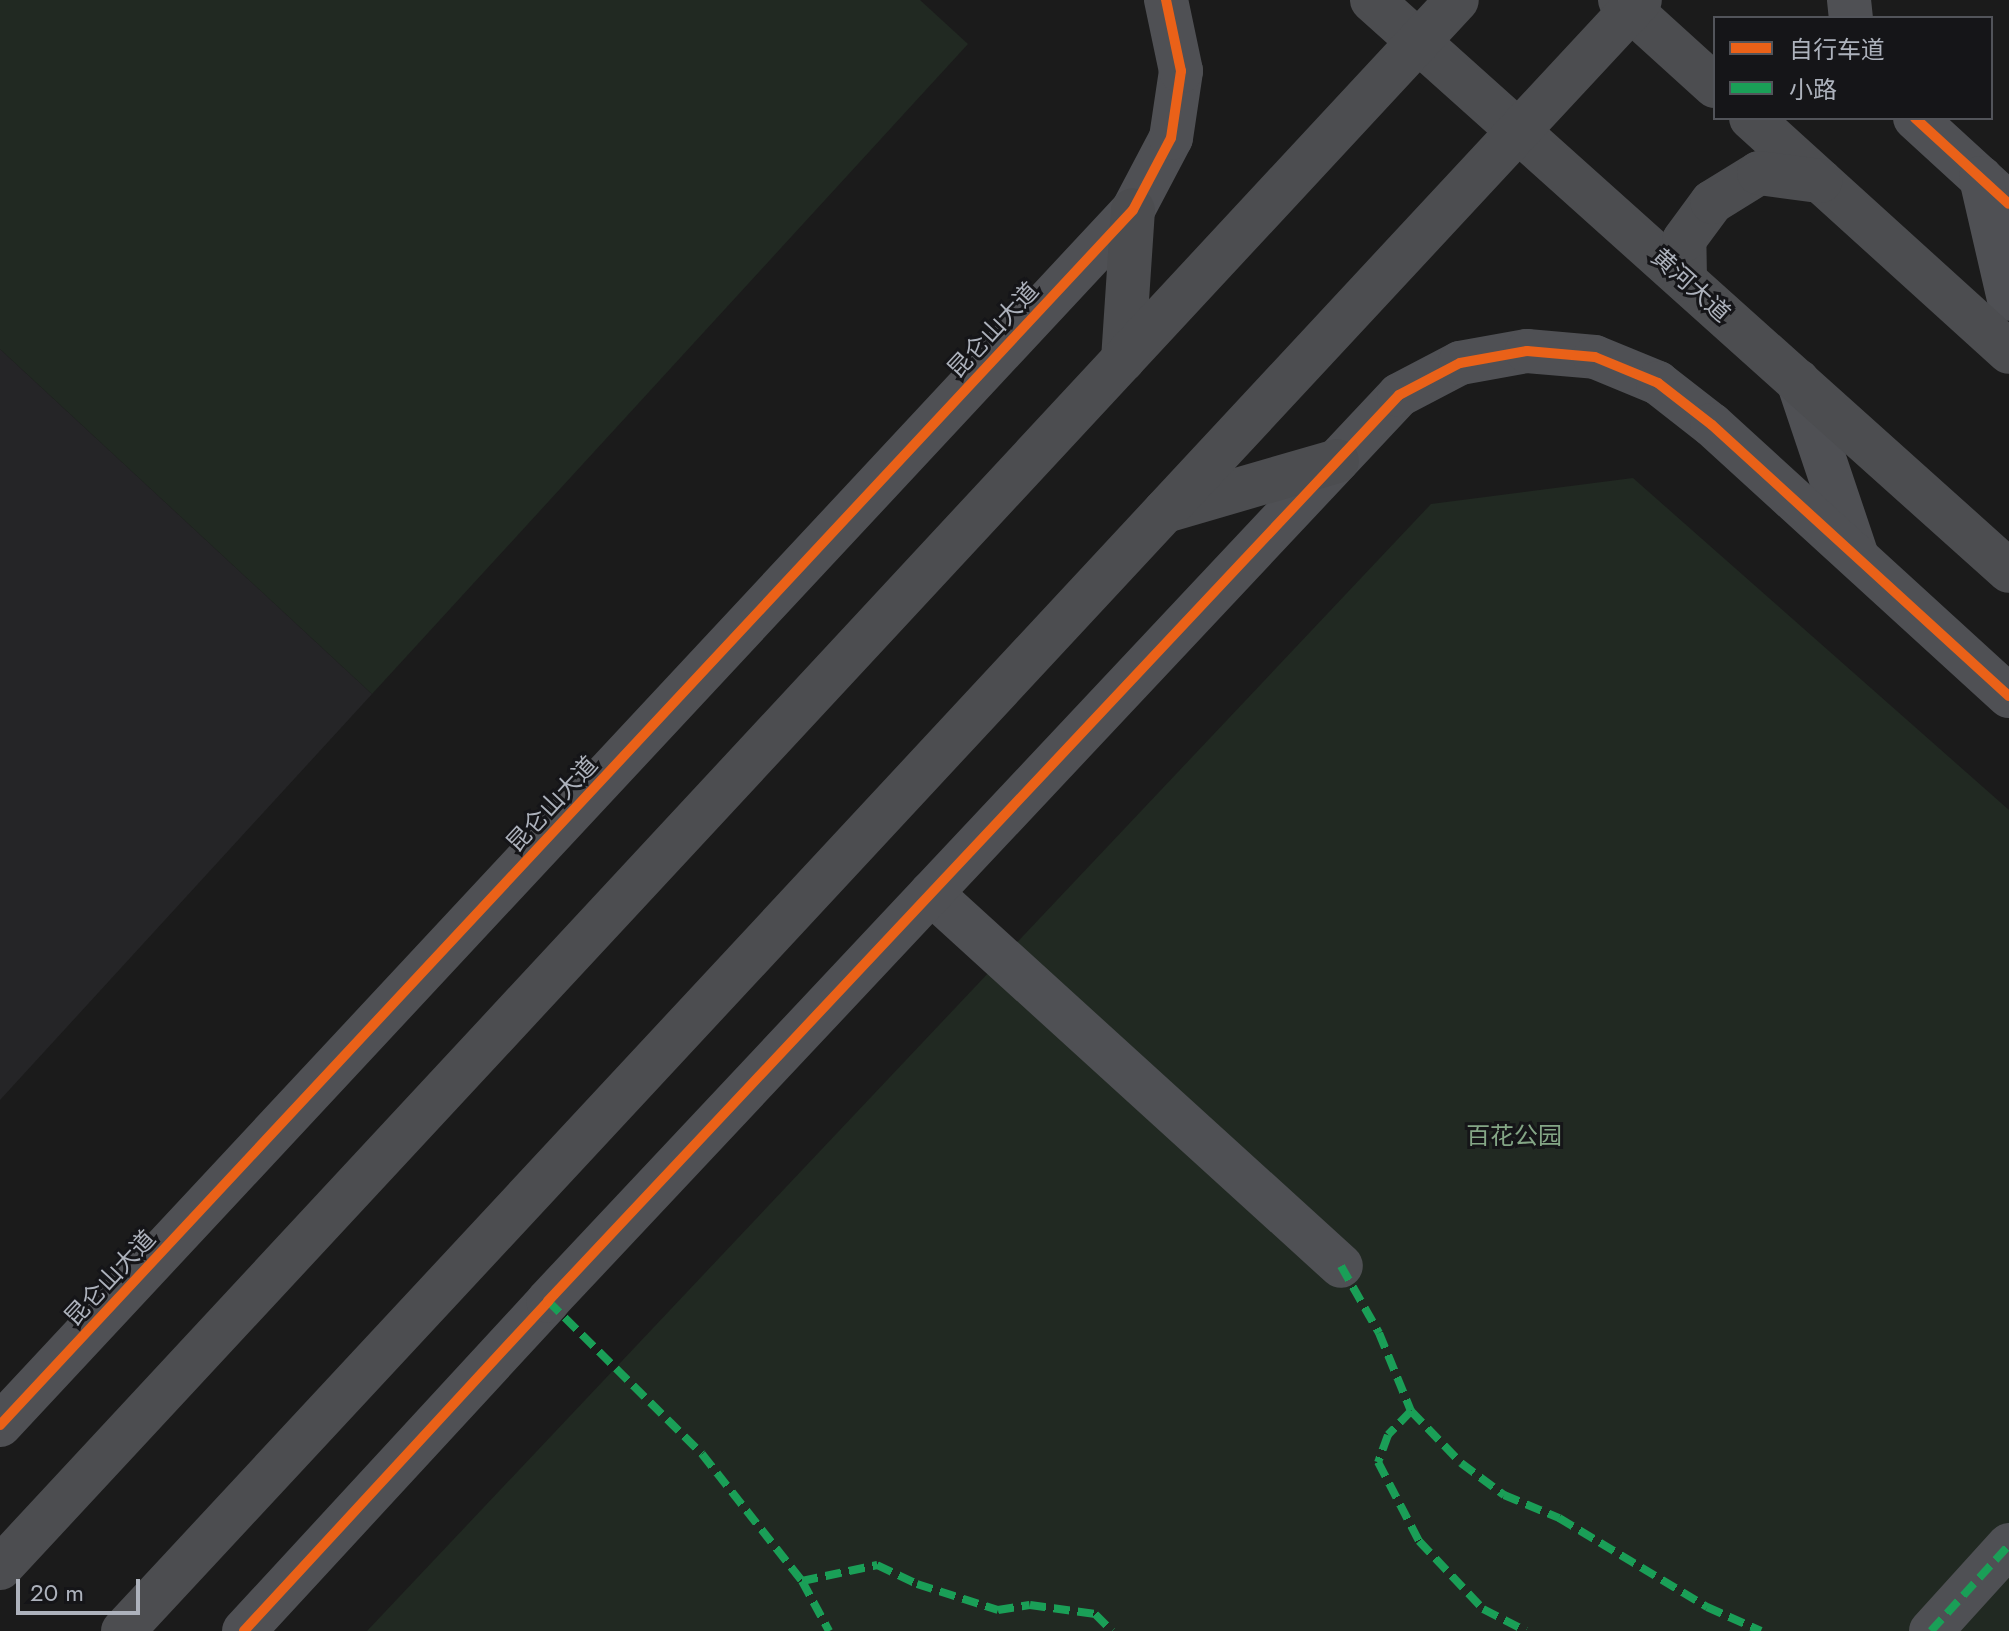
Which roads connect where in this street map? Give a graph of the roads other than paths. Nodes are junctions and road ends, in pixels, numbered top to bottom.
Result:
1 (1166, 0) edge
2 (1372, 0) edge
3 (1457, 0) edge
4 (1630, 3) edge
5 (1418, 42) junction
6 (1713, 84) edge
7 (1753, 120) edge
8 (1917, 120) edge
9 (1519, 129) junction
10 (1820, 181) junction
11 (1995, 191) edge
12 (1133, 210) junction
13 (1685, 279) junction
14 (2009, 299) edge
15 (2009, 352) edge
16 (1123, 360) junction
17 (1798, 381) junction
18 (1337, 461) junction
19 (1165, 511) junction
20 (1857, 556) junction
21 (2009, 571) edge
22 (2009, 696) edge
23 (931, 893) junction
24 (1341, 1266) dead end
25 (0, 1425) edge
26 (2009, 1545) edge
27 (0, 1568) edge
28 (123, 1631) edge
29 (244, 1631) edge
30 (1931, 1631) edge

1 - 12 street, 昆仑山大道
2 - 5 main road, 黄河大道
3 - 5 main road
4 - 6 main road
4 - 9 main road
5 - 9 main road, 黄河大道
5 - 16 main road
7 - 10 main road
8 - 11 street
9 - 13 main road, 黄河大道
9 - 19 main road
10 - 13 main road
10 - 15 main road
11 - 14 street
12 - 16 main road
12 - 25 street, 昆仑山大道
13 - 17 main road, 黄河大道
16 - 27 main road
17 - 20 street
17 - 21 main road, 黄河大道
18 - 19 main road
18 - 20 street
18 - 23 street
19 - 28 main road
20 - 22 street
23 - 24 street
23 - 29 street
26 - 30 street

